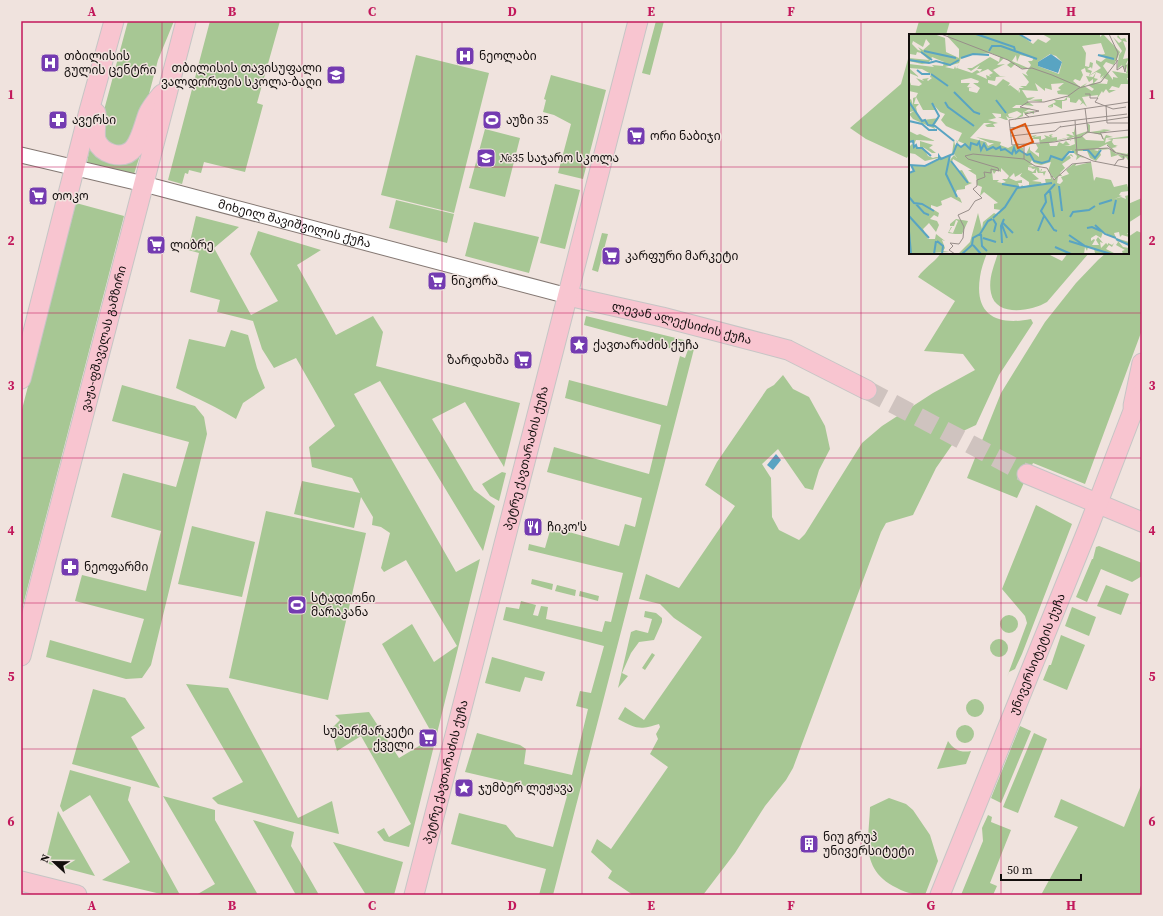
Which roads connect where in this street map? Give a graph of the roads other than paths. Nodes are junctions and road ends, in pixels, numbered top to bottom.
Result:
1 (114, 21) edge
2 (186, 21) edge
3 (638, 21) edge
4 (170, 82) junction
5 (92, 98) junction
6 (21, 155) edge
7 (75, 167) junction
8 (144, 184) junction
9 (568, 296) junction
10 (1142, 363) edge
11 (21, 379) edge
12 (867, 390) tunnel mouth
13 (1142, 394) edge
14 (1132, 412) junction
15 (1033, 477) tunnel mouth
16 (1095, 510) junction
17 (1142, 522) edge
18 (1142, 536) edge
19 (21, 656) edge
20 (21, 881) edge
21 (77, 895) edge
22 (414, 895) edge
23 (940, 895) edge

1 - 5 main road
2 - 4 main road, ვაჟა-ფშაველას გამზირი
3 - 9 main road, პეტრე ქავთარაძის ქუჩა
4 - 5 main road
4 - 8 main road, ვაჟა-ფშაველას გამზირი
5 - 7 main road
6 - 7 street, მიხეილ შავიშვილის ქუჩა
7 - 8 street, მიხეილ შავიშვილის ქუჩა
7 - 11 main road
8 - 9 street, მიხეილ შავიშვილის ქუჩა
8 - 19 main road, ვაჟა-ფშაველას გამზირი
9 - 12 main road, ლევან ალექსიძის ქუჩა
9 - 22 main road, პეტრე ქავთარაძის ქუჩა
10 - 14 main road, უნივერსიტეტის ქუჩა
13 - 14 main road, უნივერსიტეტის ქუჩა
14 - 16 main road, უნივერსიტეტის ქუჩა
15 - 16 main road
16 - 17 main road
16 - 18 main road
16 - 23 main road, უნივერსიტეტის ქუჩა
20 - 21 main road

